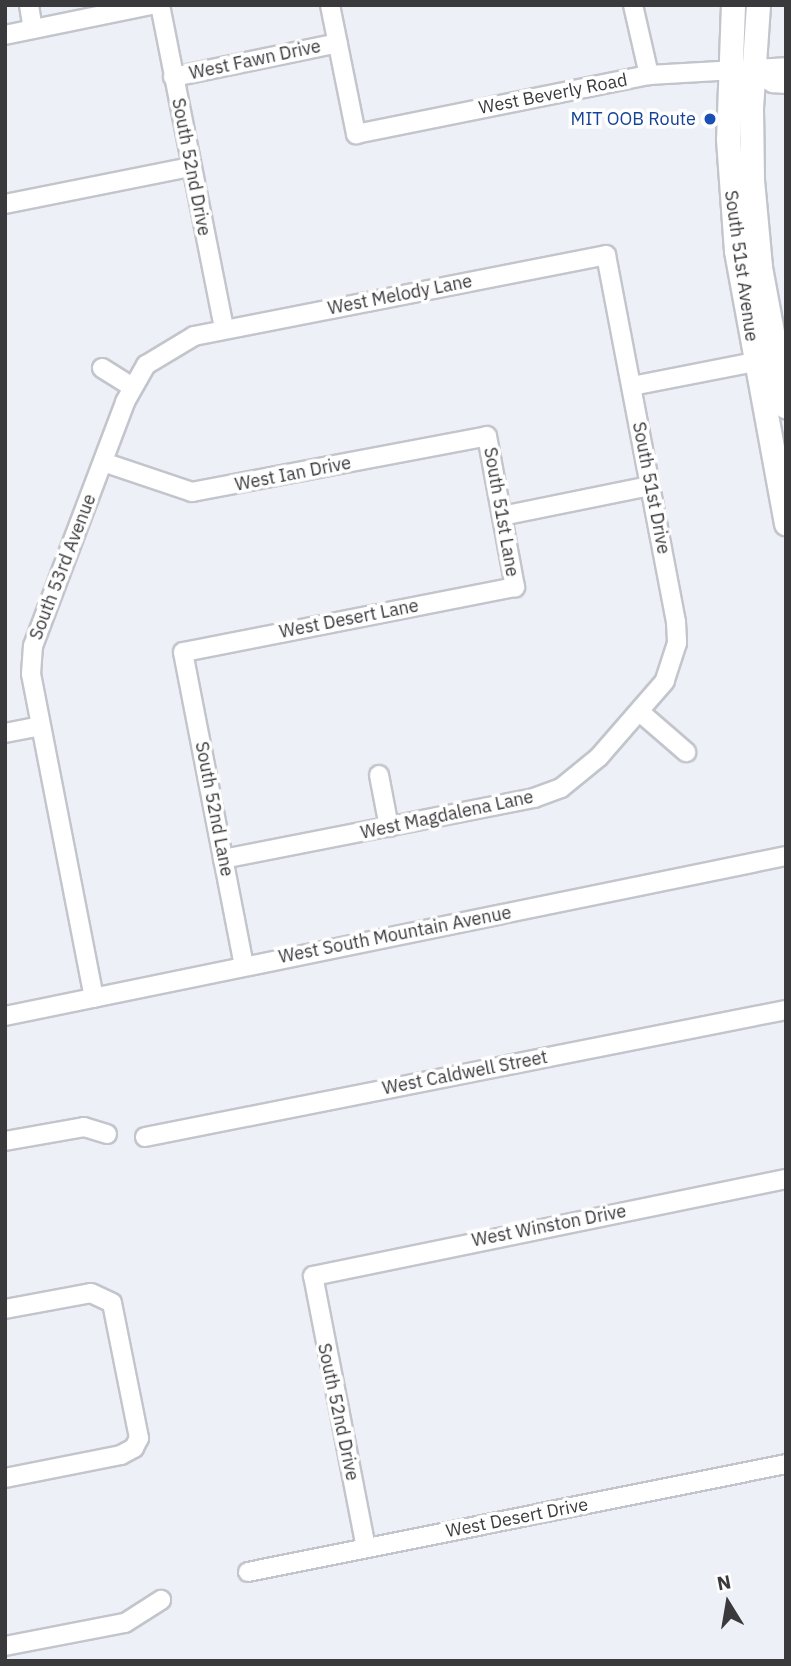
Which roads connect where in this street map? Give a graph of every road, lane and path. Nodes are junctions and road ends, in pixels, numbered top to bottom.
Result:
1 (29, 5) edge
2 (151, 5) edge
3 (160, 5) edge
4 (330, 5) edge
5 (634, 5) edge
6 (733, 5) edge
7 (758, 5) edge
8 (33, 29) junction
9 (5, 35) edge
10 (338, 43) junction
11 (786, 67) edge
12 (729, 68) junction
13 (752, 70) junction
14 (649, 75) junction
15 (173, 77) junction
16 (786, 84) edge
17 (191, 167) junction
18 (5, 204) edge
19 (607, 255) joint
20 (224, 329) junction
21 (194, 336) joint
22 (765, 360) junction
23 (102, 368) dead end
24 (632, 386) junction
25 (132, 387) junction
26 (786, 407) edge
27 (487, 436) joint
28 (103, 462) junction
29 (650, 486) junction
30 (502, 516) junction
31 (786, 523) edge
32 (515, 587) joint
33 (183, 652) joint
34 (641, 712) junction
35 (40, 726) junction
36 (5, 733) edge
37 (686, 752) dead end
38 (379, 775) dead end
39 (388, 827) junction
40 (786, 856) edge
41 (223, 859) junction
42 (244, 965) junction
43 (94, 998) junction
44 (786, 1010) edge
45 (5, 1017) edge
46 (107, 1134) dead end
47 (145, 1137) dead end
48 (5, 1141) edge
49 (786, 1179) edge
50 (313, 1276) joint
51 (5, 1310) edge
52 (786, 1464) edge
53 (5, 1478) edge
54 (366, 1548) junction
55 (248, 1572) dead end
56 (161, 1600) dead end
57 (5, 1646) edge

1 - 8 street
2 - 8 street
3 - 15 street, South 52nd Drive
4 - 10 street
5 - 14 street
6 - 12 main road, South 51st Avenue
7 - 13 main road, South 51st Avenue
8 - 9 street
10 - 14 street, West Beverly Road
10 - 15 street, West Fawn Drive
11 - 13 street, West Beverly Road
12 - 13 street, West Beverly Road
12 - 14 street, West Beverly Road
12 - 22 main road, South 51st Avenue
13 - 16 street, West Beverly Road
13 - 22 main road, South 51st Avenue
15 - 17 street, South 52nd Drive
17 - 18 street
17 - 20 street, South 52nd Drive
19 - 20 street, West Melody Lane
19 - 24 street, South 51st Drive
20 - 21 street, West Melody Lane
21 - 25 street, South 53rd Avenue
22 - 24 street
22 - 26 main road, South 51st Avenue
22 - 31 main road, South 51st Avenue
23 - 25 street
24 - 29 street, South 51st Drive
25 - 28 street, South 53rd Avenue
27 - 28 street, West Ian Drive
27 - 30 street, South 51st Lane
28 - 35 street, South 53rd Avenue
29 - 30 street
29 - 34 street, South 51st Drive
30 - 32 street, South 51st Lane
32 - 33 street, West Desert Lane
33 - 41 street, South 52nd Lane
34 - 37 street
34 - 39 street, West Magdalena Lane
35 - 36 street
35 - 43 street, South 53rd Avenue
38 - 39 street
39 - 41 street, West Magdalena Lane
40 - 42 street, West South Mountain Avenue
41 - 42 street, South 52nd Lane
42 - 43 street, West South Mountain Avenue
43 - 45 street, West South Mountain Avenue
44 - 47 street, West Caldwell Street
46 - 48 street
49 - 50 street, West Winston Drive
50 - 54 street, South 52nd Drive
51 - 53 street
52 - 54 street, West Desert Drive
54 - 55 street, West Desert Drive
56 - 57 street

